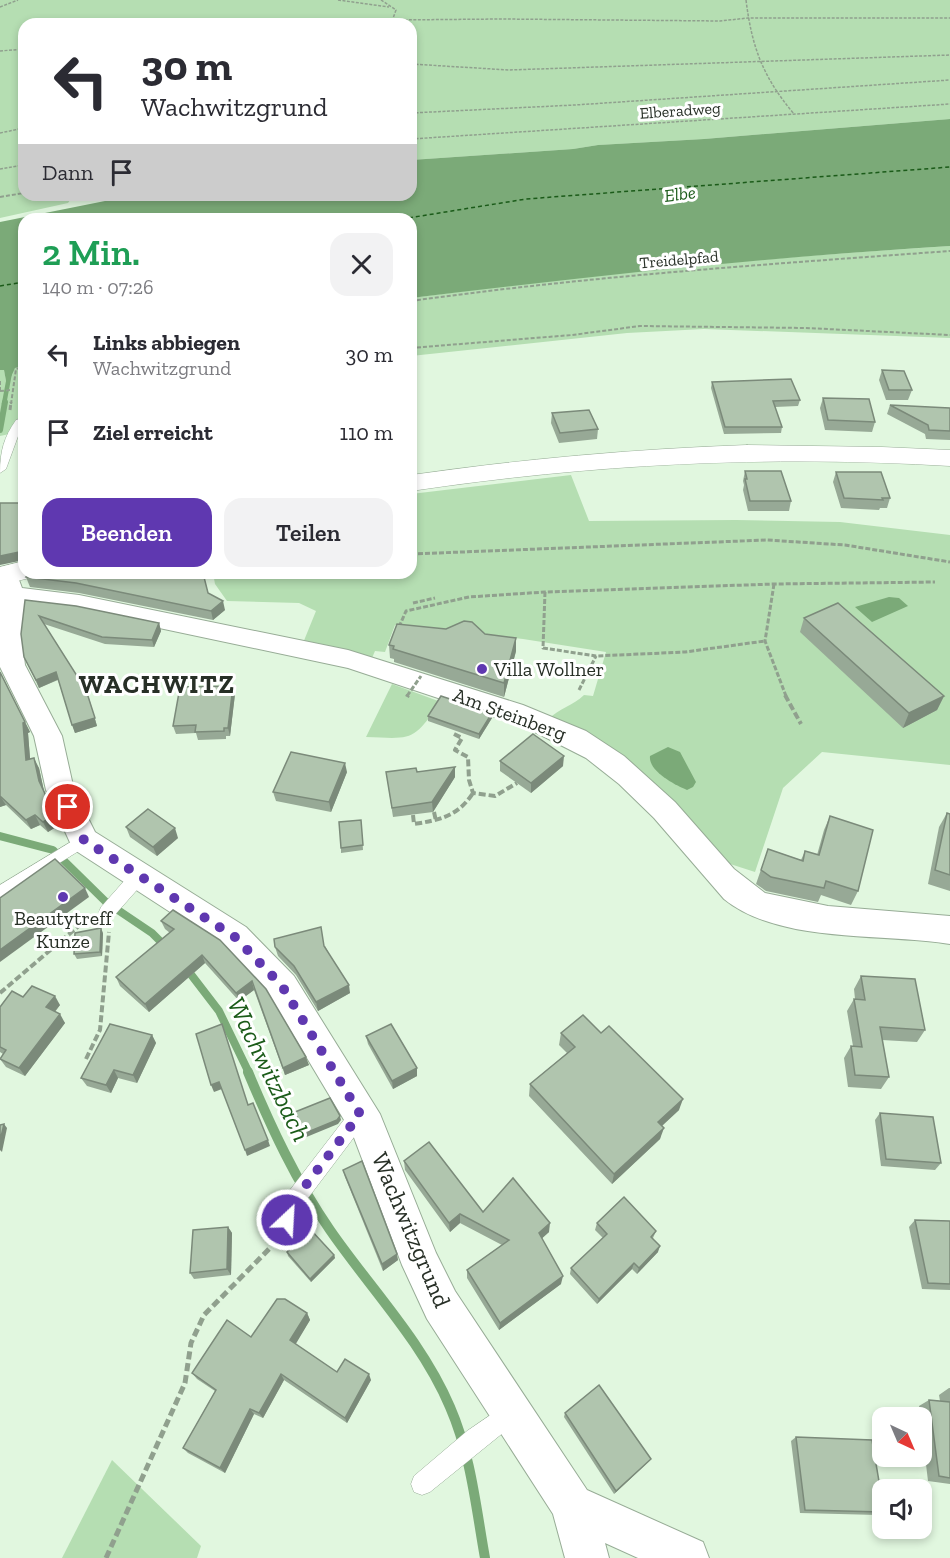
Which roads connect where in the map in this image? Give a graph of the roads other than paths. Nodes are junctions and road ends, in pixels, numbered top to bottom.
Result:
1 (18, 422) edge
2 (18, 425) edge
3 (0, 426) edge
4 (950, 458) edge
5 (0, 469) edge
6 (417, 482) edge
7 (11, 579) edge
8 (77, 845) junction
9 (0, 893) edge
10 (950, 930) edge
11 (360, 1114) junction
12 (284, 1234) road end
13 (511, 1412) junction
14 (422, 1484) dead end
15 (572, 1505) junction
16 (587, 1558) edge
17 (687, 1558) edge

1 - 3 lane
2 - 5 lane
4 - 6 main road
7 - 8 street, Wachwitzgrund
7 - 10 street, Am Steinberg
8 - 9 lane
8 - 11 street, Wachwitzgrund
11 - 12 lane
11 - 13 street, Wachwitzgrund
13 - 14 lane
13 - 15 street, Wachwitzgrund
15 - 16 street, Wachwitzgrund
15 - 17 street

